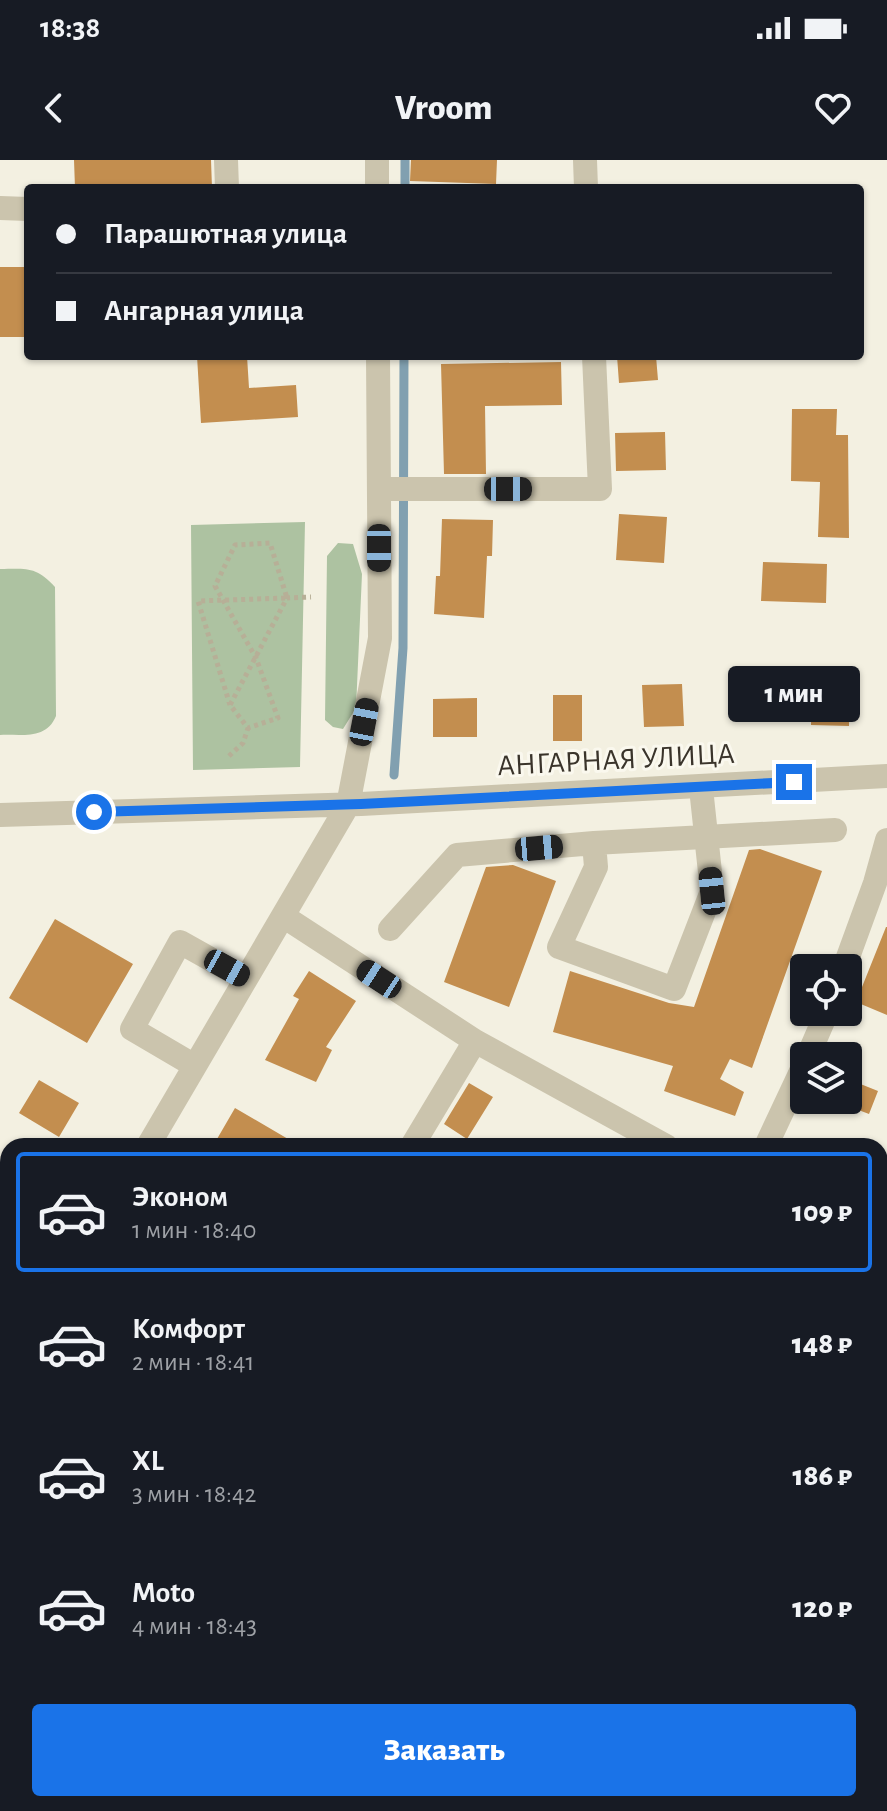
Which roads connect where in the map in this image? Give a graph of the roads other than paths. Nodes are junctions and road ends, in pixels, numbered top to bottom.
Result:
1 (226, 160) edge
2 (377, 160) edge
3 (585, 160) edge
4 (227, 184) edge
5 (377, 184) edge
6 (586, 184) edge
7 (0, 208) edge
8 (24, 209) edge
9 (379, 360) edge
10 (594, 360) edge
11 (397, 489) junction
12 (887, 776) edge
13 (701, 788) junction
14 (348, 805) junction
15 (0, 815) edge
16 (835, 830) dead end
17 (706, 838) junction
18 (887, 840) edge
19 (594, 843) junction
20 (283, 916) junction
21 (390, 929) dead end
22 (849, 954) edge
23 (246, 979) junction
24 (475, 1041) junction
25 (195, 1066) junction
26 (790, 1095) edge
27 (153, 1138) edge
28 (417, 1138) edge
29 (651, 1138) edge
30 (770, 1138) edge

1 - 4 street
2 - 5 street
3 - 6 street
7 - 8 street
9 - 11 street
10 - 11 street
11 - 14 street
12 - 13 street, АНГАРНАЯ УЛИЦА
13 - 14 street, АНГАРНАЯ УЛИЦА
13 - 17 street
14 - 15 street, АНГАРНАЯ УЛИЦА
14 - 20 street
16 - 17 street
17 - 19 street
17 - 19 street
18 - 22 street
19 - 21 street
20 - 23 street
20 - 24 street
23 - 25 street
23 - 25 street
24 - 28 street
24 - 29 street
25 - 27 street
26 - 30 street

